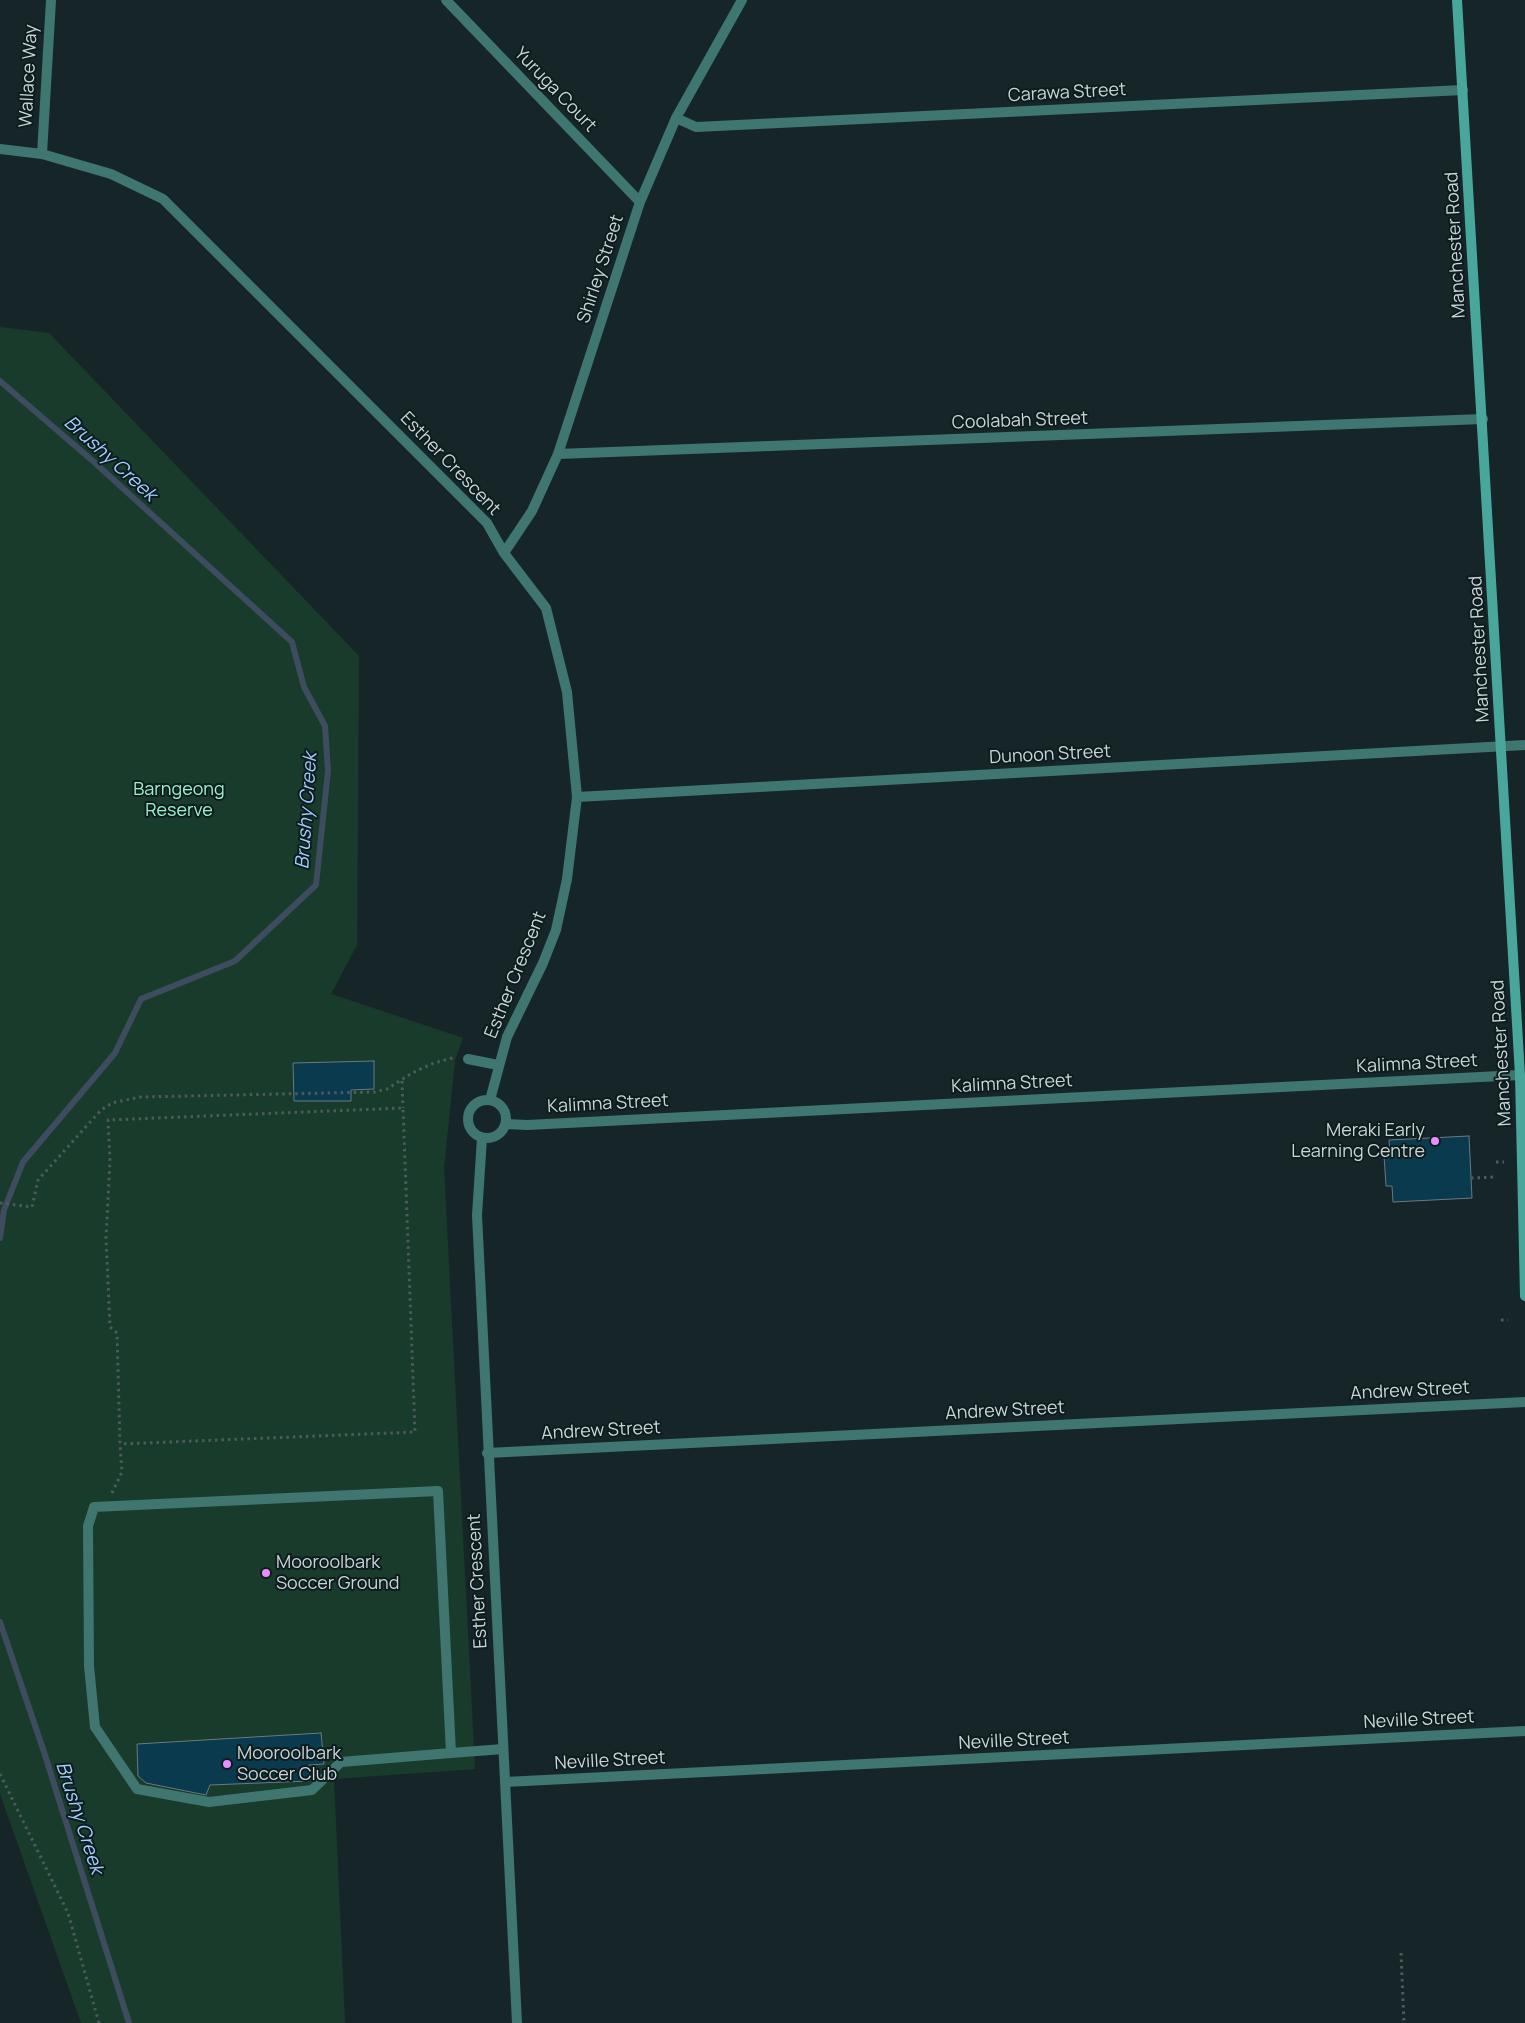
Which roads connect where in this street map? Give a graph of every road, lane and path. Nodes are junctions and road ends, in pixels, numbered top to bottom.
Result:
1 (51, 0) edge
2 (446, 0) edge
3 (742, 0) edge
4 (1457, 0) edge
5 (1463, 90) junction
6 (676, 118) junction
7 (0, 149) edge
8 (42, 154) junction
9 (640, 202) junction
10 (1483, 419) junction
11 (558, 454) junction
12 (504, 553) junction
13 (1525, 745) edge
14 (1502, 747) junction
15 (577, 796) junction
16 (468, 1059) joint
17 (498, 1065) junction
18 (1520, 1075) junction
19 (402, 1080) junction
20 (490, 1100) junction
21 (403, 1108) junction
22 (1524, 1120) edge
23 (506, 1124) junction
24 (482, 1138) junction
25 (1496, 1162) dead end
26 (1504, 1162) dead end
27 (1496, 1177) dead end
28 (1471, 1178) dead end
29 (0, 1203) edge
30 (1525, 1296) edge
31 (1501, 1320) dead end
32 (1508, 1320) dead end
33 (1525, 1402) edge
34 (120, 1444) junction
35 (487, 1453) junction
36 (105, 1507) junction
37 (1525, 1731) edge
38 (503, 1749) junction
39 (451, 1753) junction
40 (0, 1774) edge
41 (505, 1782) junction
42 (1400, 1953) dead end
43 (99, 2023) edge
44 (517, 2023) edge
45 (1404, 2023) edge

1 - 8 street, Wallace Way
2 - 9 street, Yuruga Court
3 - 6 street, Shirley Street
4 - 5 main road, Manchester Road
5 - 6 street, Carawa Street
5 - 10 main road, Manchester Road
6 - 9 street, Shirley Street
7 - 8 street, Esther Crescent
8 - 12 street, Esther Crescent
9 - 11 street, Shirley Street
10 - 11 street, Coolabah Street
10 - 14 main road, Manchester Road
11 - 12 street, Shirley Street
12 - 15 street, Esther Crescent
13 - 14 street, Dunoon Street
14 - 15 street, Dunoon Street
14 - 18 main road, Manchester Road
15 - 17 street, Esther Crescent
16 - 17 street
16 - 19 path
17 - 20 street, Esther Crescent
18 - 22 main road, Manchester Road
18 - 23 street, Kalimna Street
19 - 21 path
19 - 29 path
20 - 23 street
20 - 24 street
21 - 34 path
21 - 34 path
22 - 30 main road, Manchester Road
23 - 24 street
24 - 35 street, Esther Crescent
25 - 26 path
27 - 28 path
31 - 32 path
33 - 35 street, Andrew Street
34 - 36 path
35 - 38 street, Esther Crescent
36 - 39 street
36 - 39 street
37 - 41 street, Neville Street
38 - 39 street
38 - 41 street, Esther Crescent
40 - 43 path
41 - 44 street, Esther Crescent
42 - 45 path

